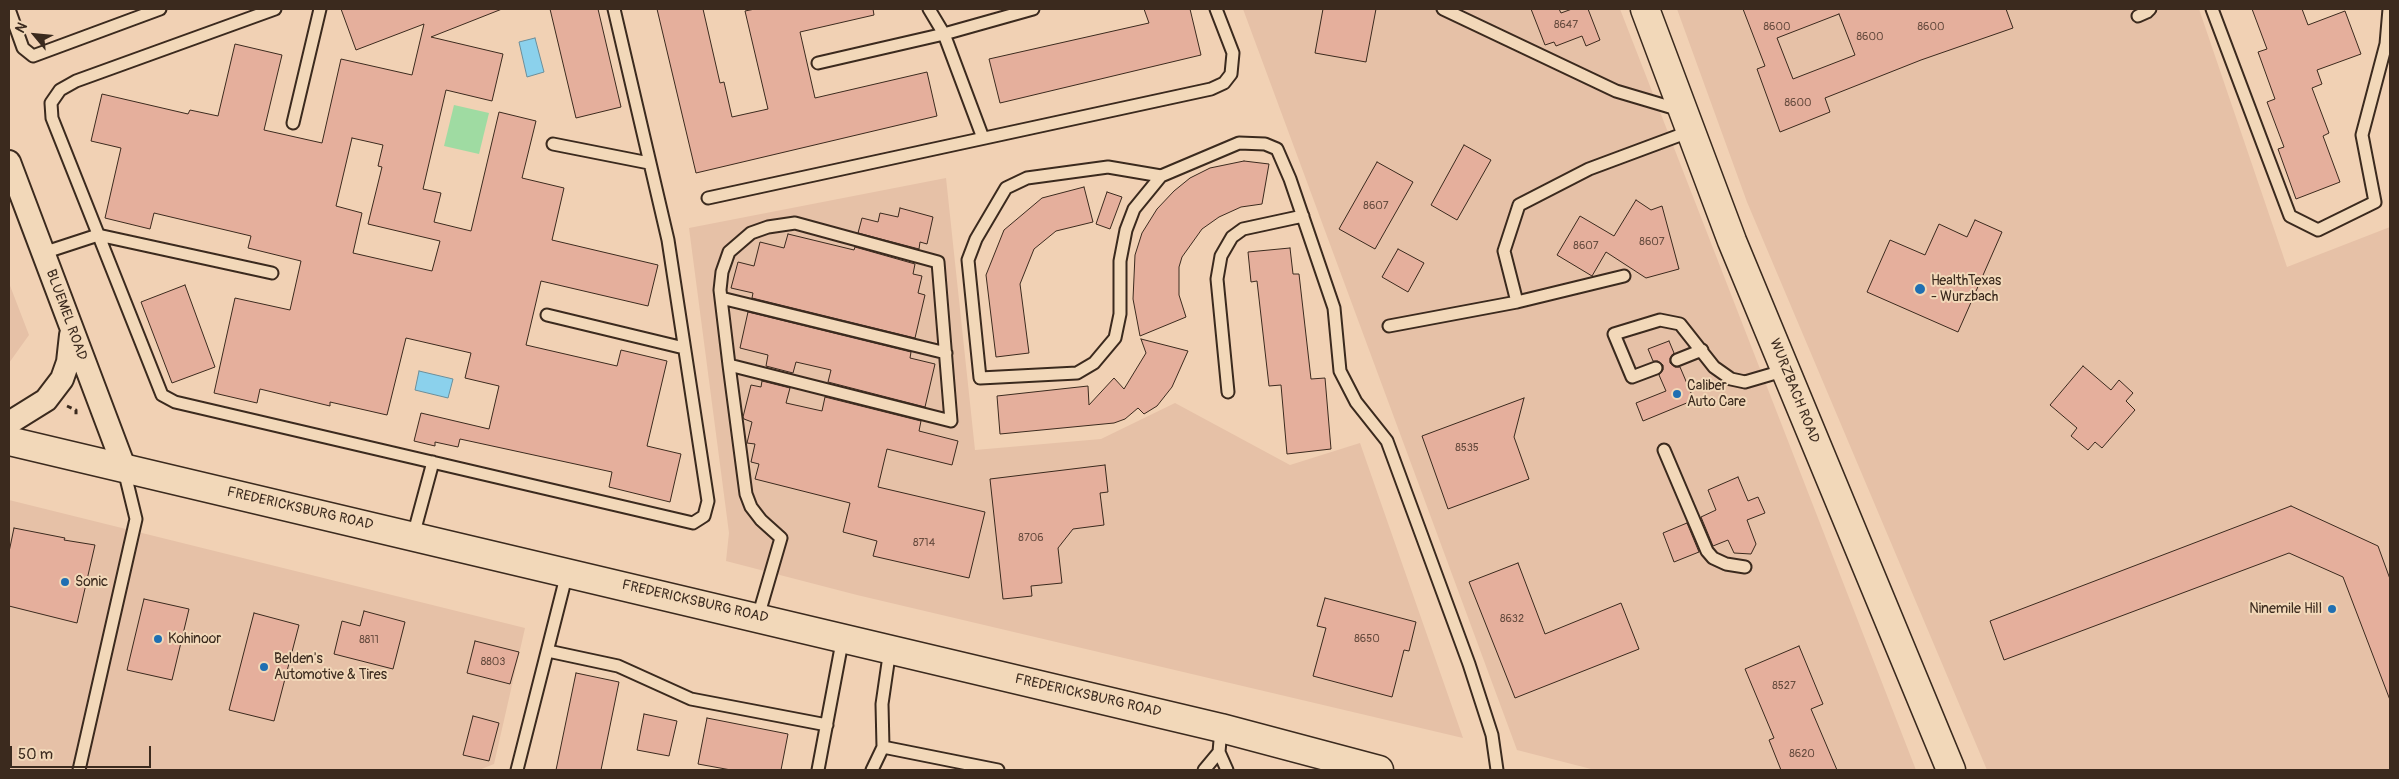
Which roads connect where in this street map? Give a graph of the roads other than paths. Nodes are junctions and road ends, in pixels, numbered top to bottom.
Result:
1 (9, 9) edge
2 (160, 9) edge
3 (275, 9) edge
4 (320, 9) edge
5 (614, 9) edge
6 (929, 9) edge
7 (1034, 9) edge
8 (1216, 9) edge
9 (1443, 9) edge
10 (1646, 9) edge
11 (2144, 9) edge
12 (2150, 9) edge
13 (2212, 9) edge
14 (2389, 9) edge
15 (944, 34) junction
16 (818, 64) dead end
17 (1688, 121) junction
18 (293, 123) dead end
19 (983, 138) junction
20 (553, 144) dead end
21 (9, 162) edge
22 (649, 163) junction
23 (1161, 176) junction
24 (708, 198) dead end
25 (1303, 216) junction
26 (98, 235) junction
27 (43, 253) junction
28 (272, 273) dead end
29 (1624, 276) dead end
30 (721, 298) junction
31 (1517, 302) junction
32 (547, 315) dead end
33 (1389, 326) dead end
34 (71, 331) junction
35 (684, 348) junction
36 (1702, 350) junction
37 (946, 353) junction
38 (1677, 360) dead end
39 (729, 364) junction
40 (1656, 368) dead end
41 (1786, 370) junction
42 (1228, 392) dead end
43 (9, 423) edge
44 (9, 440) edge
45 (1664, 450) dead end
46 (433, 462) junction
47 (124, 467) junction
48 (413, 536) junction
49 (1744, 567) dead end
50 (567, 572) junction
51 (758, 617) junction
52 (843, 637) junction
53 (890, 649) junction
54 (548, 651) junction
55 (826, 725) junction
56 (1220, 740) junction
57 (883, 747) junction
58 (79, 770) edge
59 (517, 770) edge
60 (818, 770) edge
61 (872, 770) edge
62 (998, 770) edge
63 (1204, 770) edge
64 (1227, 770) edge
65 (1379, 770) edge
66 (1497, 770) edge
67 (1951, 770) edge

1 - 2 lane
3 - 26 lane
4 - 18 lane
5 - 22 lane
6 - 15 lane
7 - 15 lane
8 - 19 lane
9 - 17 lane
10 - 17 main road, WURZBACH ROAD
11 - 12 lane
13 - 14 lane
15 - 16 lane
15 - 19 lane
17 - 31 lane
17 - 41 main road, WURZBACH ROAD
19 - 24 lane
20 - 22 lane
21 - 27 street, BLUEMEL ROAD
22 - 35 lane
23 - 23 lane
23 - 25 lane
25 - 42 lane
25 - 66 lane
26 - 27 lane
26 - 28 lane
26 - 46 lane
27 - 34 street, BLUEMEL ROAD
29 - 31 lane
30 - 37 lane
30 - 37 lane
30 - 39 lane
31 - 33 lane
32 - 35 lane
34 - 43 street
34 - 47 street, BLUEMEL ROAD
35 - 46 lane
36 - 38 lane
36 - 40 lane
36 - 41 lane
37 - 39 lane
39 - 51 lane
41 - 67 main road, WURZBACH ROAD
44 - 47 main road, FREDERICKSBURG ROAD
45 - 49 lane
46 - 48 lane
47 - 48 main road, FREDERICKSBURG ROAD
47 - 58 lane
48 - 50 main road, FREDERICKSBURG ROAD
50 - 51 main road, FREDERICKSBURG ROAD
50 - 54 lane
51 - 52 main road, FREDERICKSBURG ROAD
52 - 53 main road, FREDERICKSBURG ROAD
52 - 55 lane
53 - 56 main road, FREDERICKSBURG ROAD
53 - 57 lane
54 - 55 lane
54 - 59 lane
55 - 60 lane
56 - 63 lane
56 - 64 lane
56 - 65 main road, FREDERICKSBURG ROAD
57 - 61 lane
57 - 62 lane

